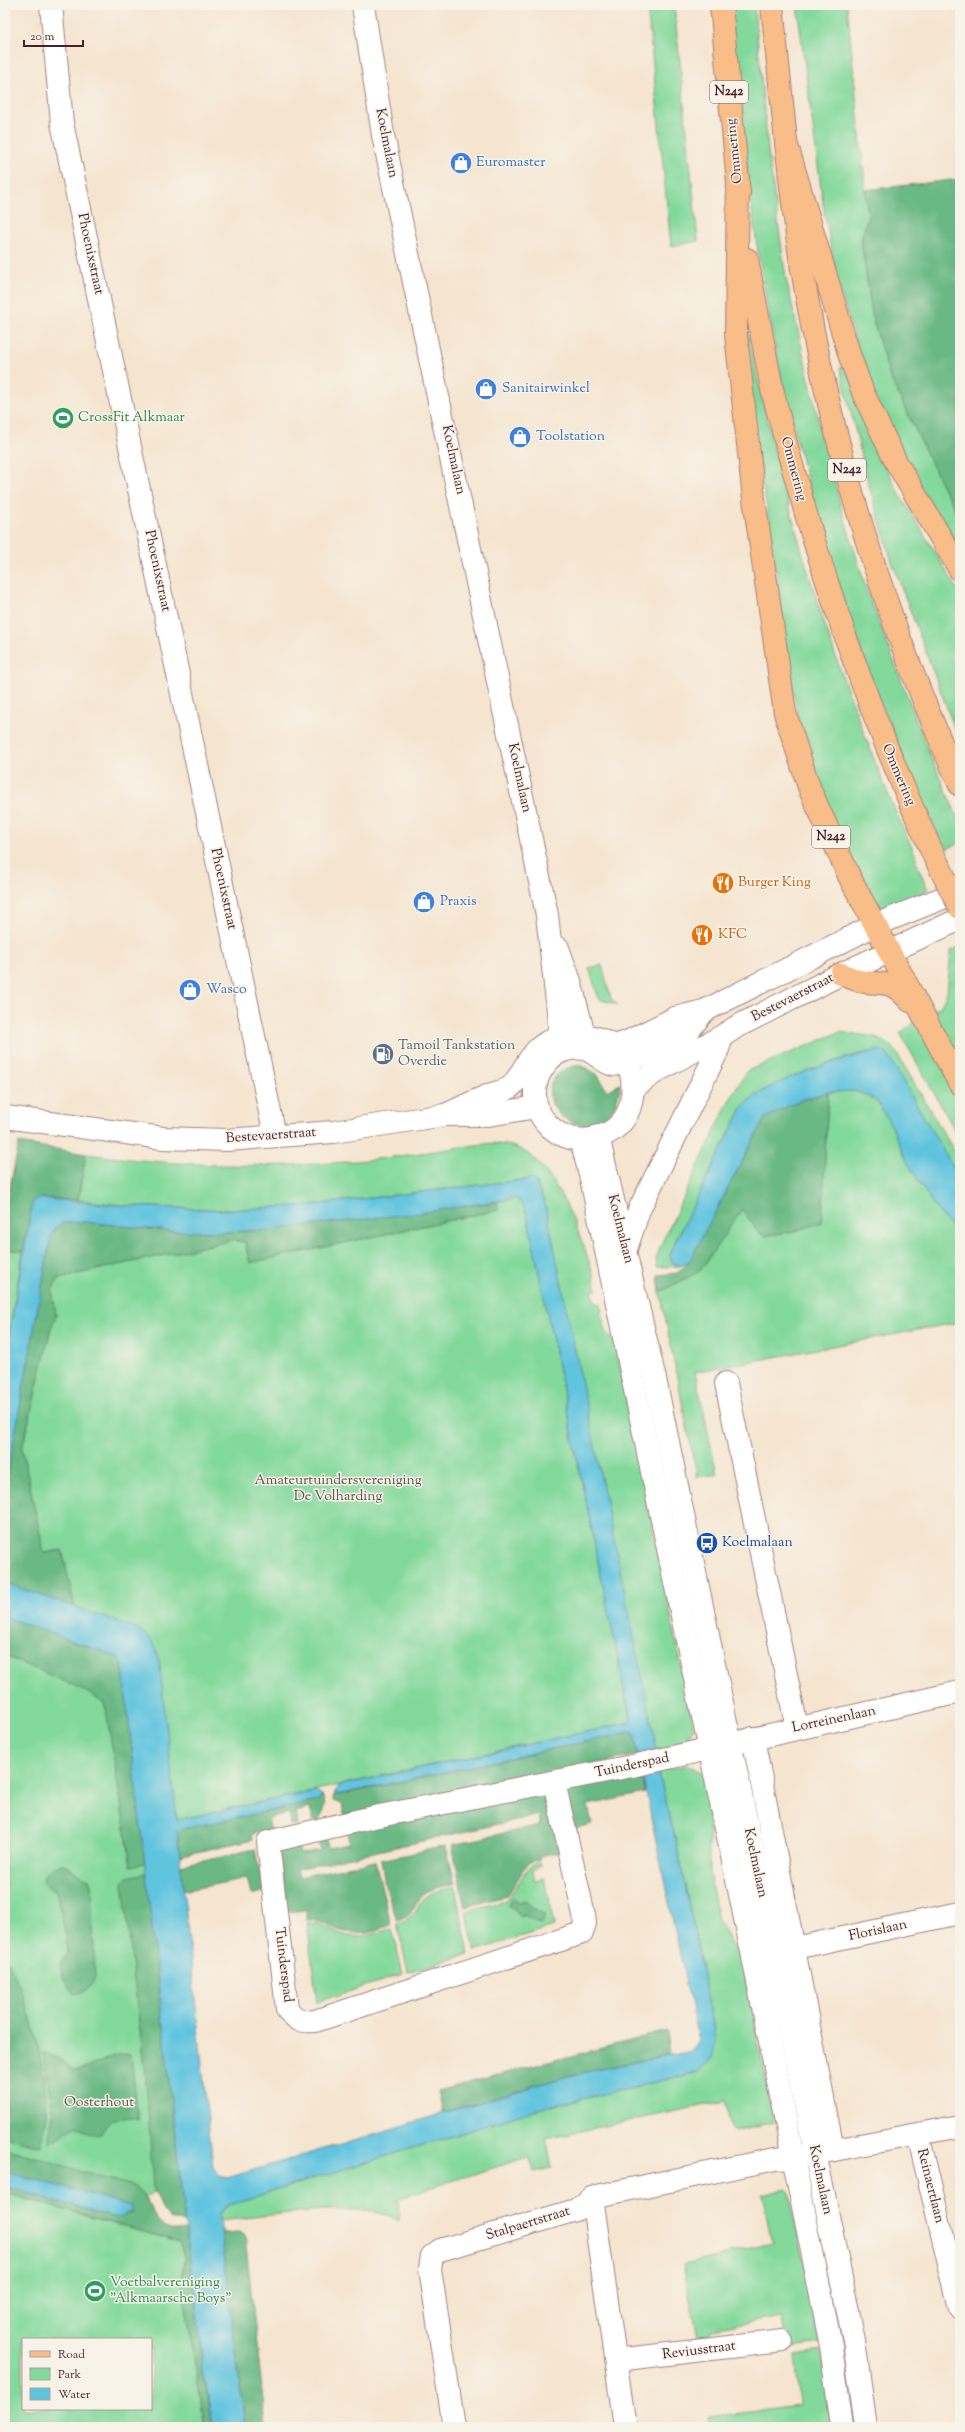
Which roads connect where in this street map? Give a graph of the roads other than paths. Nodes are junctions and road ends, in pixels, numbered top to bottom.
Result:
1 (52, 5) edge
2 (363, 5) edge
3 (721, 5) edge
4 (772, 5) edge
5 (786, 142) junction
6 (738, 178) junction
7 (960, 570) edge
8 (960, 785) edge
9 (960, 891) edge
10 (960, 908) edge
11 (547, 915) junction
12 (960, 918) edge
13 (875, 925) junction
14 (889, 951) junction
15 (841, 974) junction
16 (919, 1011) junction
17 (584, 1035) junction
18 (722, 1037) junction
19 (556, 1046) junction
20 (620, 1054) junction
21 (960, 1084) edge
22 (633, 1089) junction
23 (536, 1107) junction
24 (445, 1115) junction
25 (5, 1117) edge
26 (275, 1136) junction
27 (590, 1138) junction
28 (626, 1250) junction
29 (726, 1383) dead end
30 (960, 1692) edge
31 (798, 1728) junction
32 (753, 1738) junction
33 (730, 1743) junction
34 (709, 1748) junction
35 (554, 1782) junction
36 (960, 1913) edge
37 (795, 1948) junction
38 (960, 2126) edge
39 (918, 2135) junction
40 (824, 2152) junction
41 (792, 2158) junction
42 (592, 2197) junction
43 (960, 2308) edge
44 (782, 2341) dead end
45 (616, 2360) junction
46 (454, 2427) edge
47 (625, 2427) edge
48 (842, 2427) edge
49 (866, 2427) edge

1 - 26 street, Phoenixstraat
2 - 11 street, Koelmalaan
3 - 6 main road, Ommering / N242
4 - 5 main road, N242
5 - 7 main road, N242
5 - 8 main road, N242
6 - 10 main road, Ommering / N242, bridge
6 - 13 main road, N242
9 - 13 street, Bestevaerstraat
11 - 17 street, Koelmalaan
11 - 19 street, Koelmalaan
12 - 14 street, Bestevaerstraat
13 - 14 main road, N242
13 - 20 street, Bestevaerstraat
14 - 15 street, Bestevaerstraat
14 - 16 main road, N242
15 - 16 main road, N242
15 - 18 street, Bestevaerstraat
16 - 21 main road, N242
17 - 19 street
17 - 20 street
18 - 22 street, Bestevaerstraat
18 - 28 street
19 - 20 street
19 - 23 street
19 - 24 street
20 - 22 street
22 - 27 street
23 - 24 street, Bestevaerstraat
23 - 27 street
24 - 26 street, Bestevaerstraat
25 - 26 street, Bestevaerstraat
27 - 28 street, Koelmalaan
27 - 34 street, Koelmalaan
28 - 33 street, Koelmalaan
29 - 31 street
30 - 31 street, Lorreinenlaan
31 - 32 street, Lorreinenlaan
32 - 33 street, Lorreinenlaan
32 - 37 street, Koelmalaan
33 - 34 street, Lorreinenlaan
33 - 40 street, Koelmalaan
34 - 35 street, Tuinderspad
34 - 41 street, Koelmalaan
35 - 35 street, Tuinderspad
36 - 37 street, Florislaan
37 - 40 street, Koelmalaan
38 - 39 street, Stalpaertstraat
39 - 40 street, Stalpaertstraat
39 - 43 street, Reinaertlaan
40 - 41 street, Stalpaertstraat
40 - 49 street, Koelmalaan
41 - 42 street, Stalpaertstraat
41 - 48 street, Koelmalaan
42 - 45 street
42 - 46 street, Stalpaertstraat
44 - 45 street, Reviusstraat
45 - 47 street

